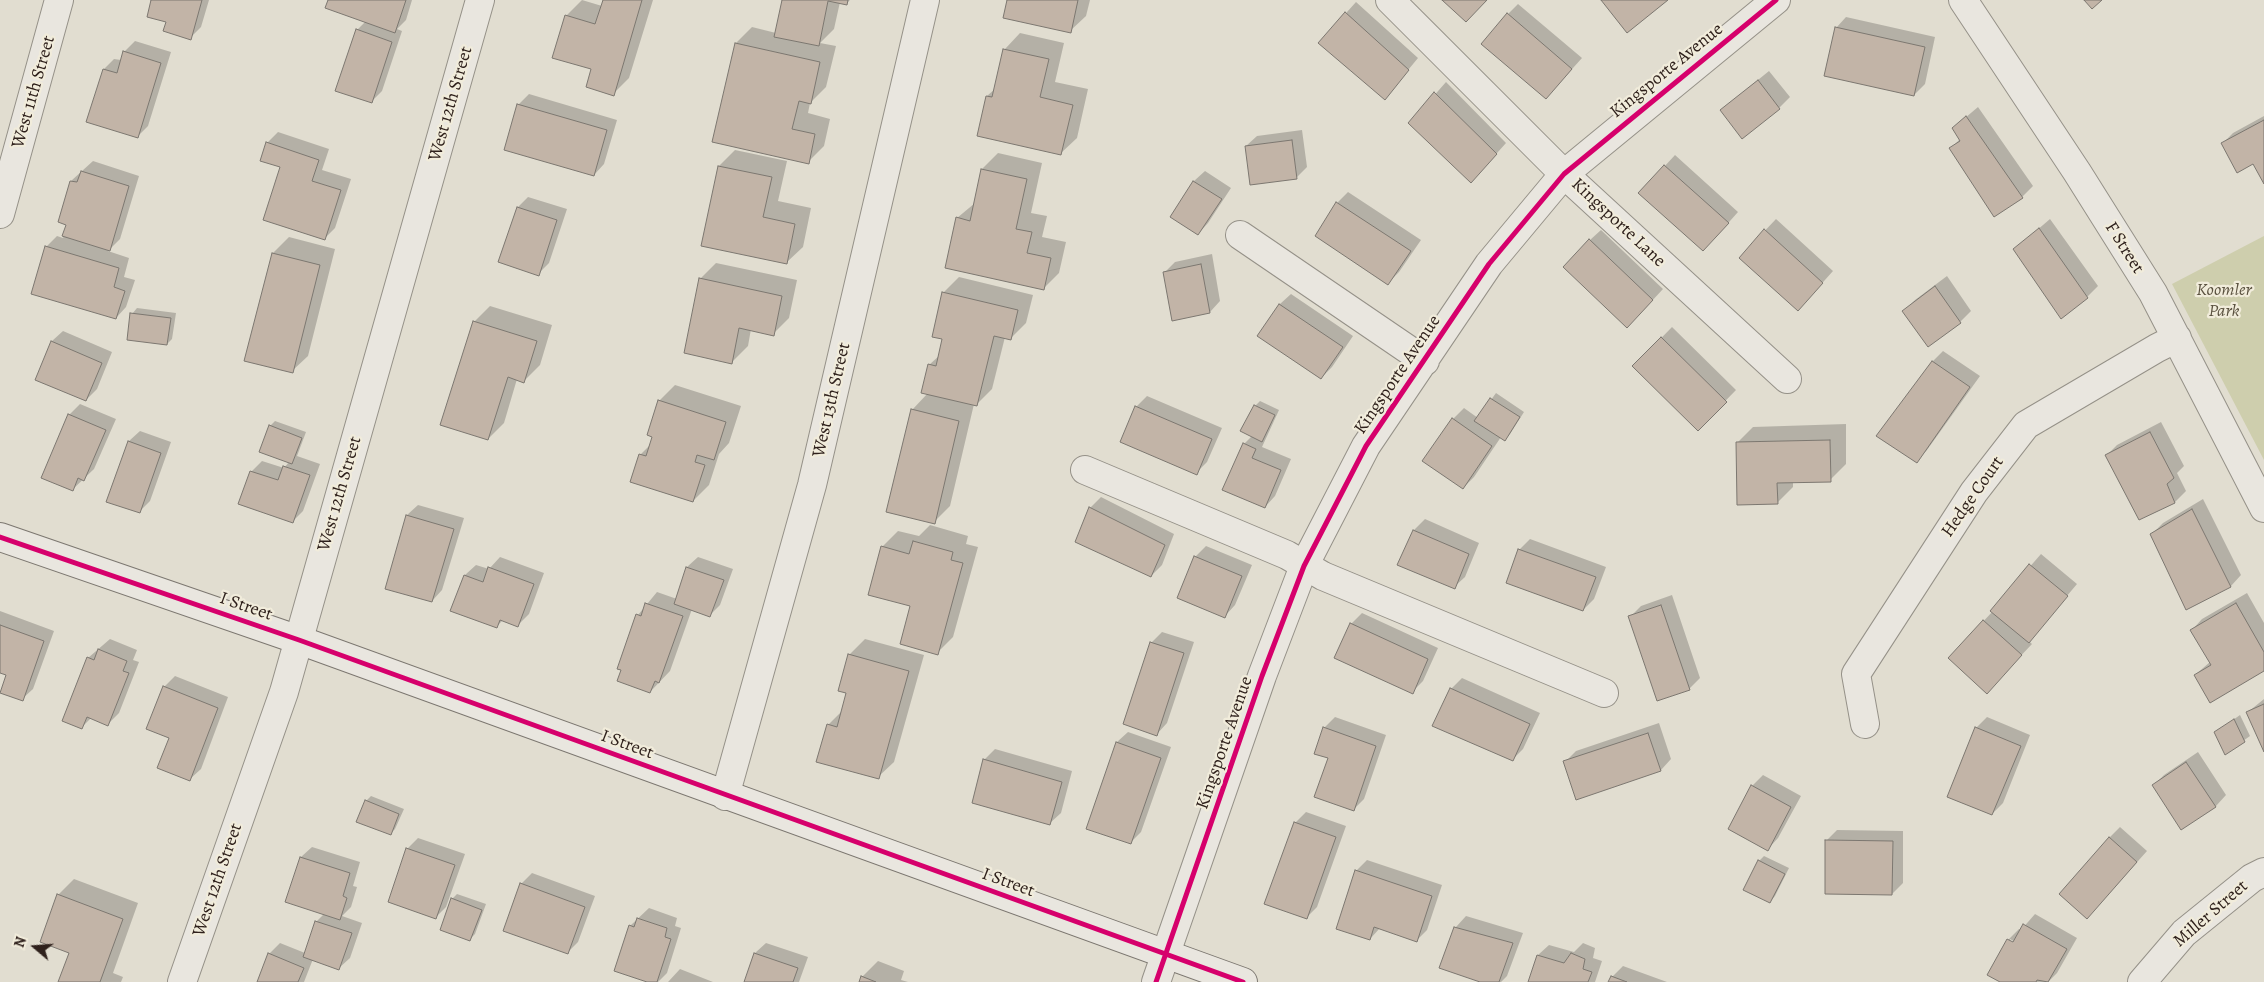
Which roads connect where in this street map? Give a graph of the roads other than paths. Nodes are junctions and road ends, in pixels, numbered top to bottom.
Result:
1 (59, 0) edge
2 (480, 0) edge
3 (925, 0) edge
4 (1390, 0) edge
5 (1776, 0) edge
6 (1963, 0) edge
7 (1564, 174) junction
8 (0, 214) edge
9 (1240, 235) dead end
10 (2177, 338) junction
11 (1425, 361) junction
12 (1787, 378) dead end
13 (1084, 470) dead end
14 (2264, 508) edge
15 (0, 537) edge
16 (1304, 566) junction
17 (299, 640) junction
18 (1604, 693) dead end
19 (1865, 724) dead end
20 (725, 796) junction
21 (2264, 872) edge
22 (1166, 955) junction
23 (182, 982) edge
24 (1156, 982) edge
25 (1243, 982) edge
26 (2142, 982) edge

1 - 8 street, West 11th Street
2 - 17 street, West 12th Street
3 - 20 street, West 13th Street
4 - 7 street, Kingsporte Lane
5 - 7 street, Kingsporte Avenue
6 - 10 street, F Street
7 - 11 street, Kingsporte Avenue
7 - 12 street, Kingsporte Lane
9 - 11 street
10 - 14 street, F Street
10 - 19 street, Hedge Court
11 - 16 street, Kingsporte Avenue
13 - 16 street
15 - 17 street, I Street
16 - 18 street
16 - 22 street, Kingsporte Avenue
17 - 20 street, I Street
17 - 23 street, West 12th Street
20 - 22 street, I Street
21 - 26 street, Miller Street
22 - 24 street, Kingsporte Avenue
22 - 25 street, I Street

